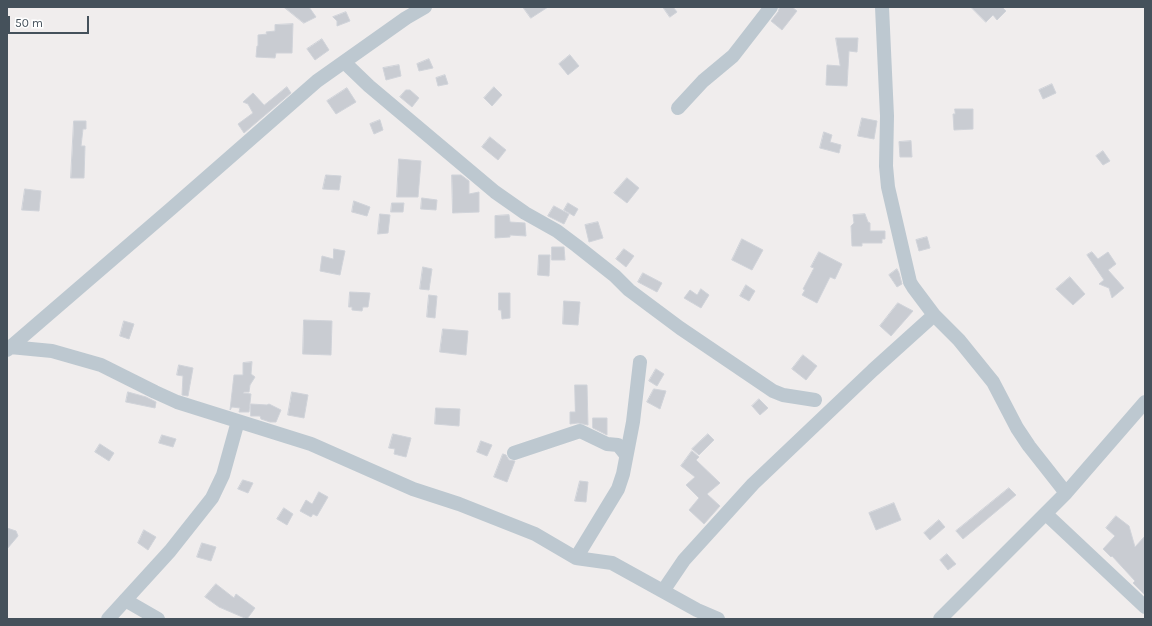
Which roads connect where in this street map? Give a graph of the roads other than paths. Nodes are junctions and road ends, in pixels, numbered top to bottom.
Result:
1 (425, 7) edge
2 (771, 7) edge
3 (882, 7) edge
4 (344, 62) junction
5 (678, 108) dead end
6 (934, 315) junction
7 (9, 348) edge
8 (640, 362) dead end
9 (815, 400) dead end
10 (1145, 402) edge
11 (238, 421) junction
12 (514, 453) dead end
13 (626, 456) junction
14 (1066, 493) junction
15 (1046, 514) junction
16 (576, 558) junction
17 (663, 591) junction
18 (124, 600) junction
19 (1145, 607) edge
20 (108, 619) edge
21 (158, 619) edge
22 (718, 619) edge
23 (940, 619) edge

1 - 4 street
2 - 5 street
3 - 6 street
4 - 7 street
4 - 9 street
6 - 14 street
6 - 17 street
7 - 11 street
8 - 13 street
10 - 14 street
11 - 16 street
11 - 18 street
12 - 13 street
13 - 16 street
14 - 15 street
15 - 19 street
15 - 23 street
16 - 17 street
17 - 22 street
18 - 20 street
18 - 21 street

